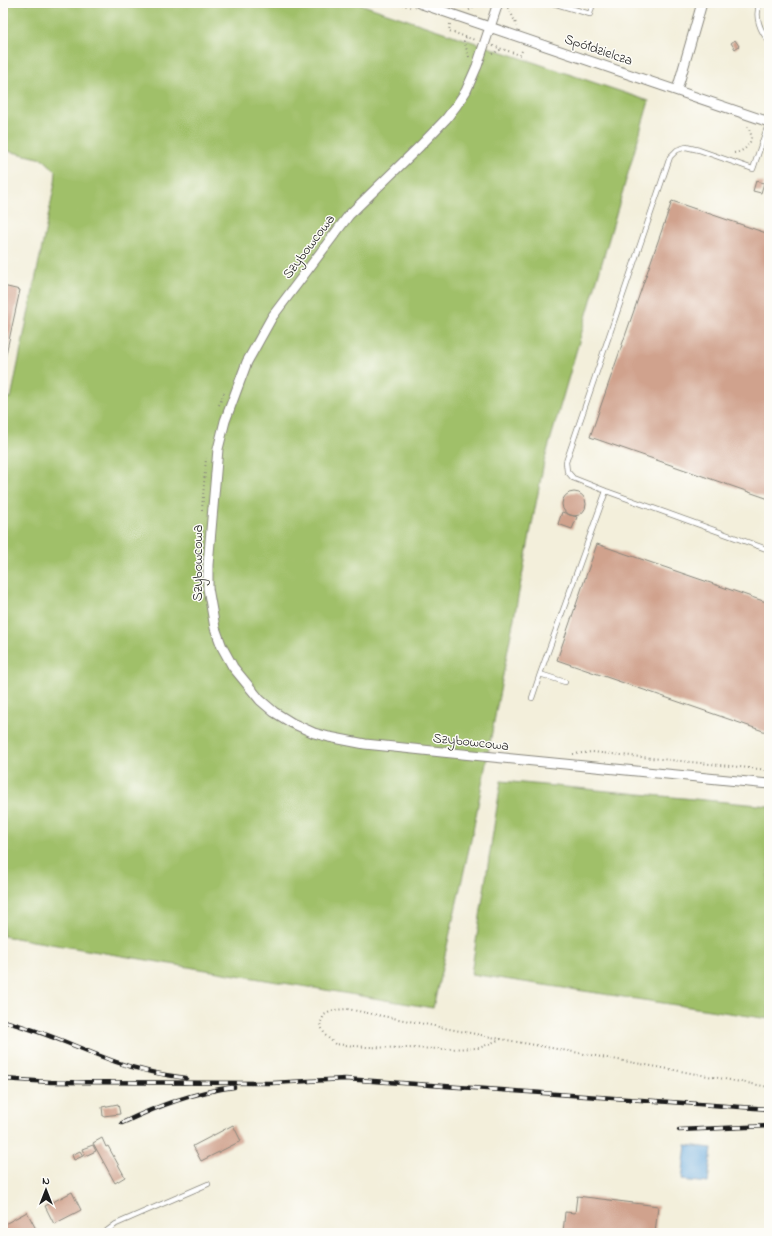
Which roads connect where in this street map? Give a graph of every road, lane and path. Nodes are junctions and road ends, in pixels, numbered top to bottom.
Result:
1 (398, 3) edge
2 (482, 3) edge
3 (498, 3) edge
4 (507, 3) edge
5 (552, 3) edge
6 (593, 3) edge
7 (702, 3) edge
8 (760, 3) edge
9 (415, 5) edge
10 (565, 5) edge
11 (469, 10) dead end
12 (491, 27) junction
13 (517, 27) dead end
14 (526, 39) junction
15 (769, 41) edge
16 (484, 43) junction
17 (500, 48) junction
18 (469, 59) dead end
19 (489, 59) dead end
20 (677, 90) junction
21 (742, 122) dead end
22 (769, 122) edge
23 (730, 153) dead end
24 (226, 387) dead end
25 (219, 406) dead end
26 (206, 457) dead end
27 (606, 491) junction
28 (201, 515) dead end
29 (769, 550) edge
30 (540, 674) junction
31 (565, 682) dead end
32 (532, 698) dead end
33 (568, 755) dead end
34 (769, 770) edge
35 (769, 784) edge
36 (501, 1039) junction
37 (769, 1087) edge
38 (208, 1184) dead end
39 (104, 1233) edge

1 - 9 path
2 - 11 path
3 - 12 street, Szybowcowa
4 - 13 path
5 - 10 lane
6 - 10 lane
7 - 20 street
8 - 15 lane
9 - 12 street, Spółdzielcza
12 - 14 street, Spółdzielcza
12 - 16 street, Szybowcowa
14 - 17 path
14 - 20 street, Spółdzielcza
16 - 17 path
16 - 18 path
16 - 35 street, Szybowcowa
17 - 19 path
20 - 22 street, Spółdzielcza
21 - 23 path
22 - 27 lane
24 - 25 path
26 - 28 path
27 - 29 lane
27 - 30 lane
30 - 31 lane
30 - 32 lane
33 - 34 path
36 - 36 path
36 - 37 path
38 - 39 lane

